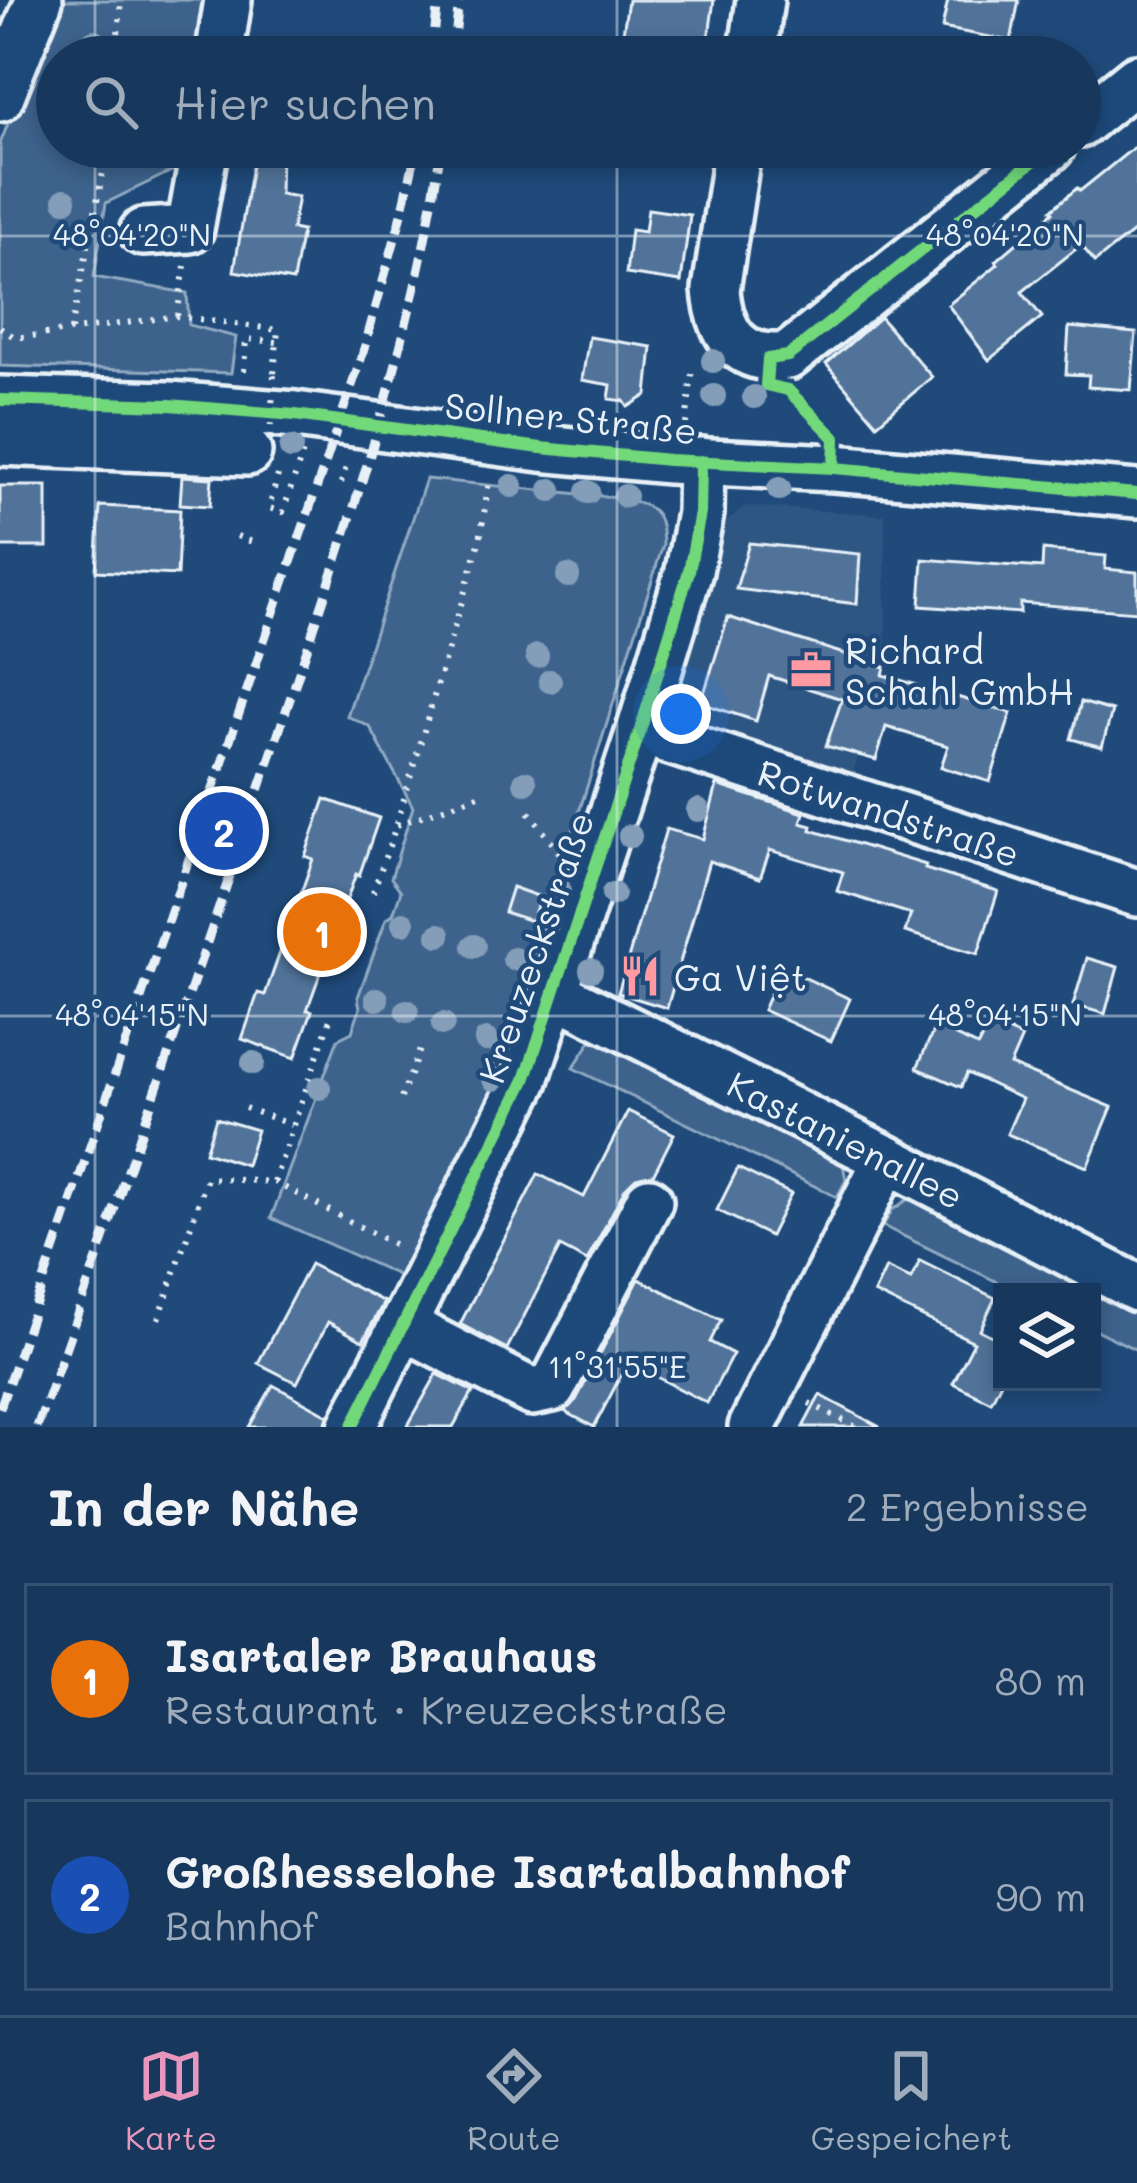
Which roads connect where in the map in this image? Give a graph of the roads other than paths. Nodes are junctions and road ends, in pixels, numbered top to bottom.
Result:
1 (39, 0) edge
2 (228, 0) edge
3 (760, 0) edge
4 (222, 36) edge
5 (755, 36) edge
6 (1137, 78) edge
7 (0, 98) edge
8 (1101, 107) edge
9 (201, 168) edge
10 (735, 168) edge
11 (1025, 168) edge
12 (143, 232) dead end
13 (0, 400) edge
14 (0, 442) edge
15 (694, 442) junction
16 (259, 445) road end
17 (1137, 494) edge
18 (640, 731) junction
19 (1137, 892) edge
20 (554, 992) junction
21 (887, 1159) junction
22 (649, 1201) dead end
23 (1137, 1288) edge
24 (404, 1326) junction
25 (352, 1427) edge
26 (752, 1427) edge

1 - 7 street
2 - 4 street
3 - 5 street
6 - 8 street
9 - 12 street
10 - 11 street
13 - 15 street, Sollner Straße
14 - 16 street
15 - 17 street, Sollner Straße
15 - 18 street, Kreuzeckstraße
18 - 19 street, Rotwandstraße
18 - 20 street, Kreuzeckstraße
20 - 21 street, Kastanienallee
20 - 24 street, Kreuzeckstraße
21 - 23 street, Kastanienallee
21 - 26 street
22 - 24 street
24 - 25 street, Kreuzeckstraße

